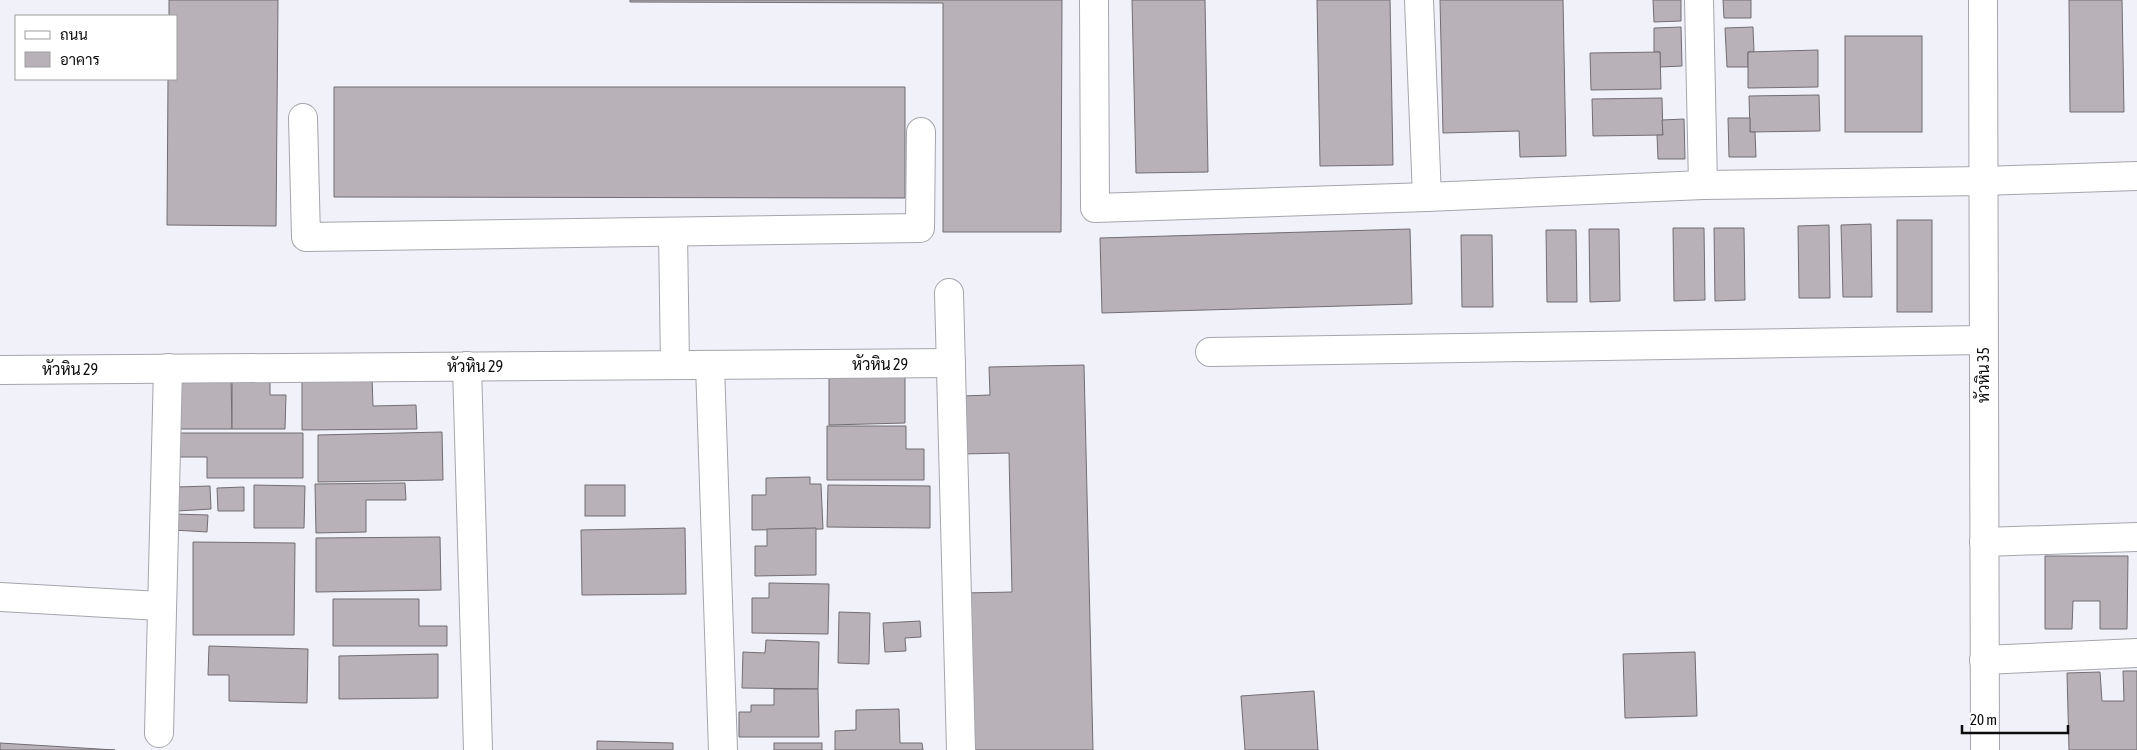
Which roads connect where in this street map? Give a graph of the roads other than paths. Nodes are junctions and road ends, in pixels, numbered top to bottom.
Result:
1 (1094, 0) edge
2 (1419, 0) edge
3 (1699, 0) edge
4 (1983, 0) edge
5 (303, 118) dead end
6 (921, 132) dead end
7 (2137, 176) edge
8 (1983, 181) junction
9 (1703, 185) junction
10 (1427, 197) junction
11 (673, 232) junction
12 (950, 293) dead end
13 (1983, 340) junction
14 (1210, 352) dead end
15 (951, 363) junction
16 (675, 365) junction
17 (710, 365) junction
18 (467, 366) junction
19 (168, 368) junction
20 (0, 370) edge
21 (2137, 537) edge
22 (1984, 542) junction
23 (0, 597) edge
24 (160, 606) junction
25 (2137, 653) edge
26 (1984, 660) junction
27 (158, 733) dead end
28 (478, 750) edge
29 (723, 750) edge
30 (961, 750) edge
31 (1985, 750) edge

1 - 10 street
2 - 10 street
3 - 9 street
4 - 8 street, หัวหิน 35
5 - 11 street
6 - 11 street
7 - 8 street
8 - 9 street
8 - 13 street, หัวหิน 35
9 - 10 street
11 - 16 street
12 - 15 street
13 - 14 street
13 - 22 street, หัวหิน 35
15 - 17 street, หัวหิน 29
15 - 30 street
16 - 17 street, หัวหิน 29
16 - 18 street, หัวหิน 29
17 - 29 street
18 - 19 street, หัวหิน 29
18 - 28 street
19 - 20 street, หัวหิน 29
19 - 24 street
21 - 22 street
22 - 26 street, หัวหิน 35
23 - 24 street
24 - 27 street
25 - 26 street
26 - 31 street, หัวหิน 35

